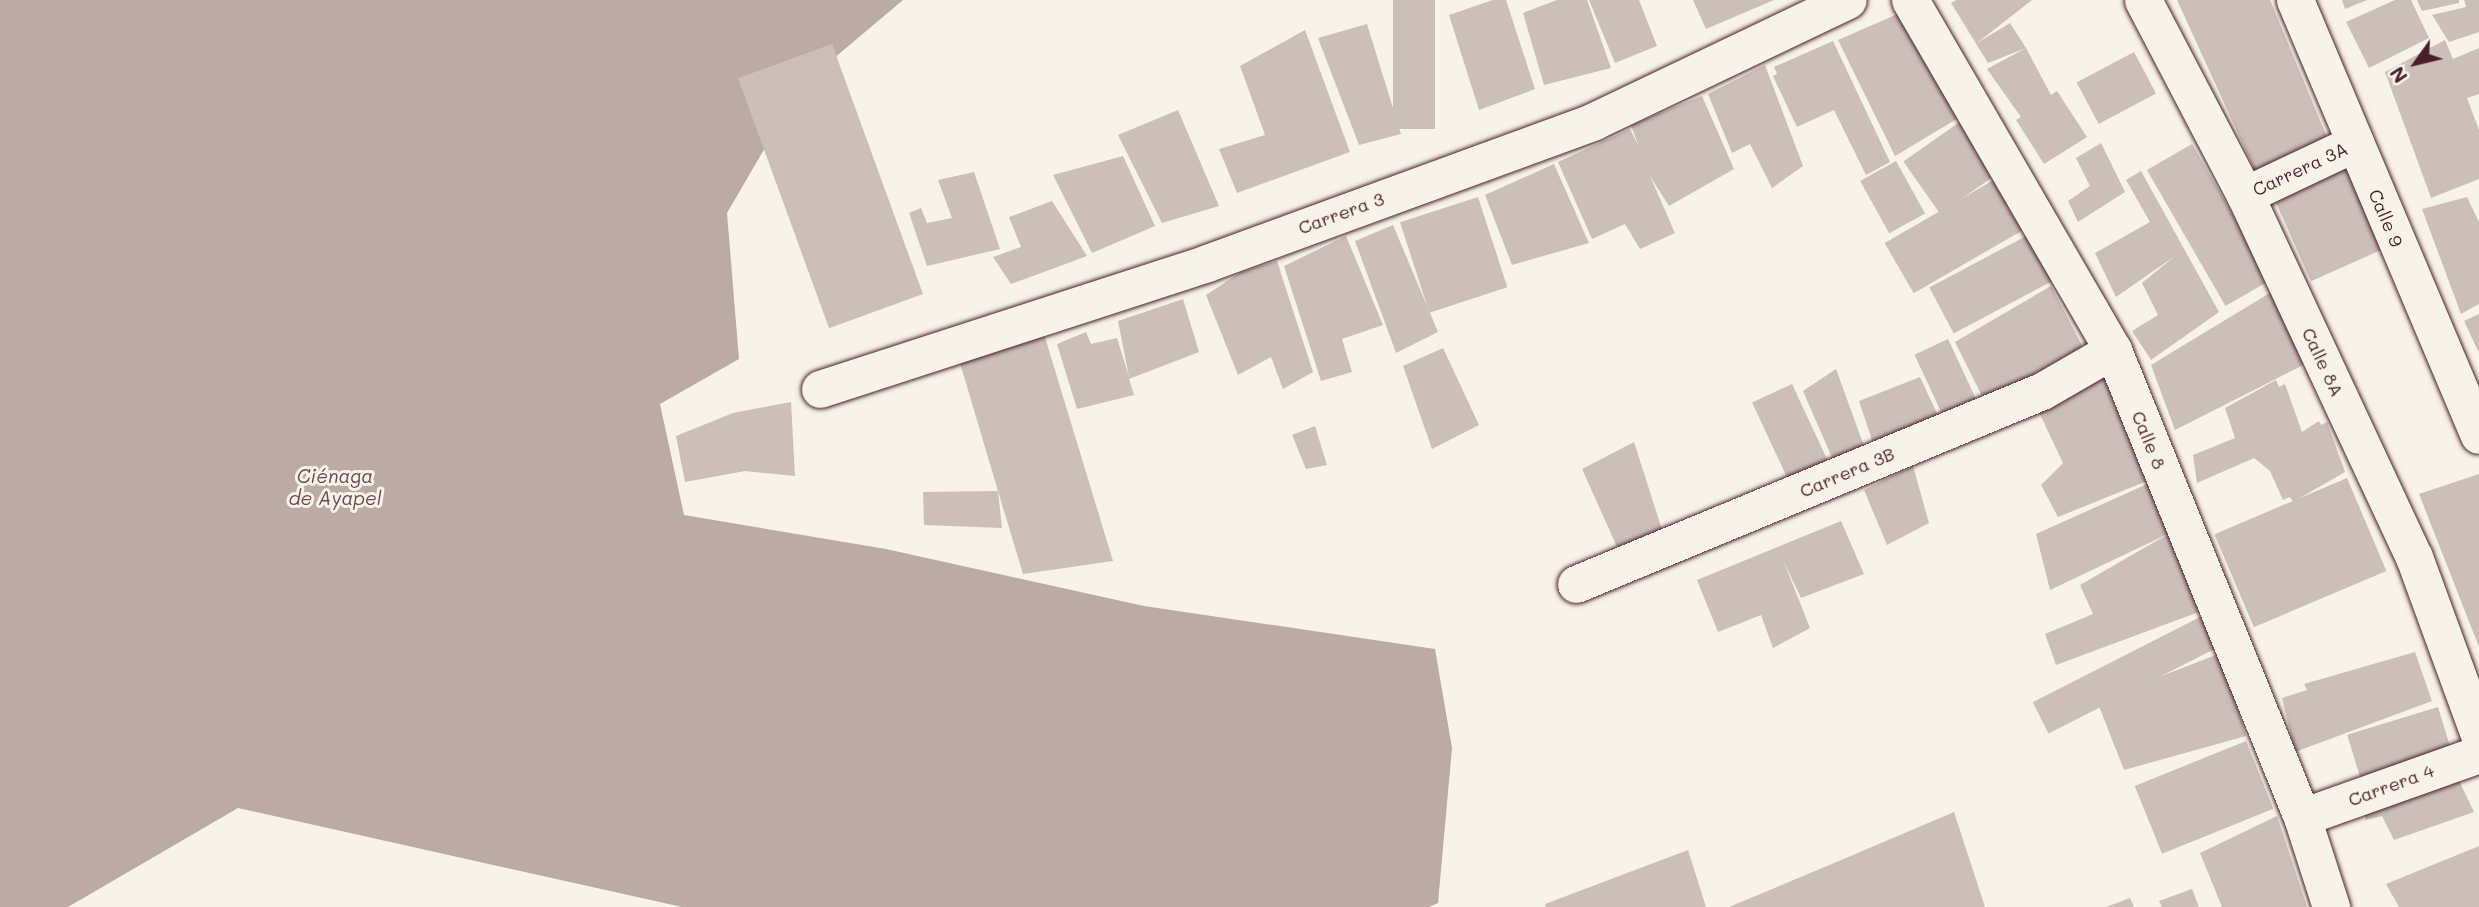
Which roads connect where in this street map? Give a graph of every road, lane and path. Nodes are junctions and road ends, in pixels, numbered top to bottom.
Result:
1 (1848, 0) edge
2 (1910, 0) edge
3 (2143, 0) edge
4 (2295, 0) edge
5 (2355, 144) junction
6 (2245, 195) junction
7 (2113, 350) junction
8 (820, 390) dead end
9 (2479, 435) edge
10 (1576, 584) dead end
11 (2477, 720) edge
12 (2479, 754) edge
13 (2302, 817) junction
14 (2331, 907) edge

1 - 8 street, Carrera 3
2 - 7 street, Calle 8
3 - 6 street, Calle 8A
4 - 5 street, Calle 9
5 - 6 street, Carrera 3A
5 - 9 street, Calle 9
6 - 11 street, Calle 8A
7 - 10 street, Carrera 3B
7 - 13 street, Calle 8
12 - 13 street, Carrera 4
13 - 14 street, Calle 8

